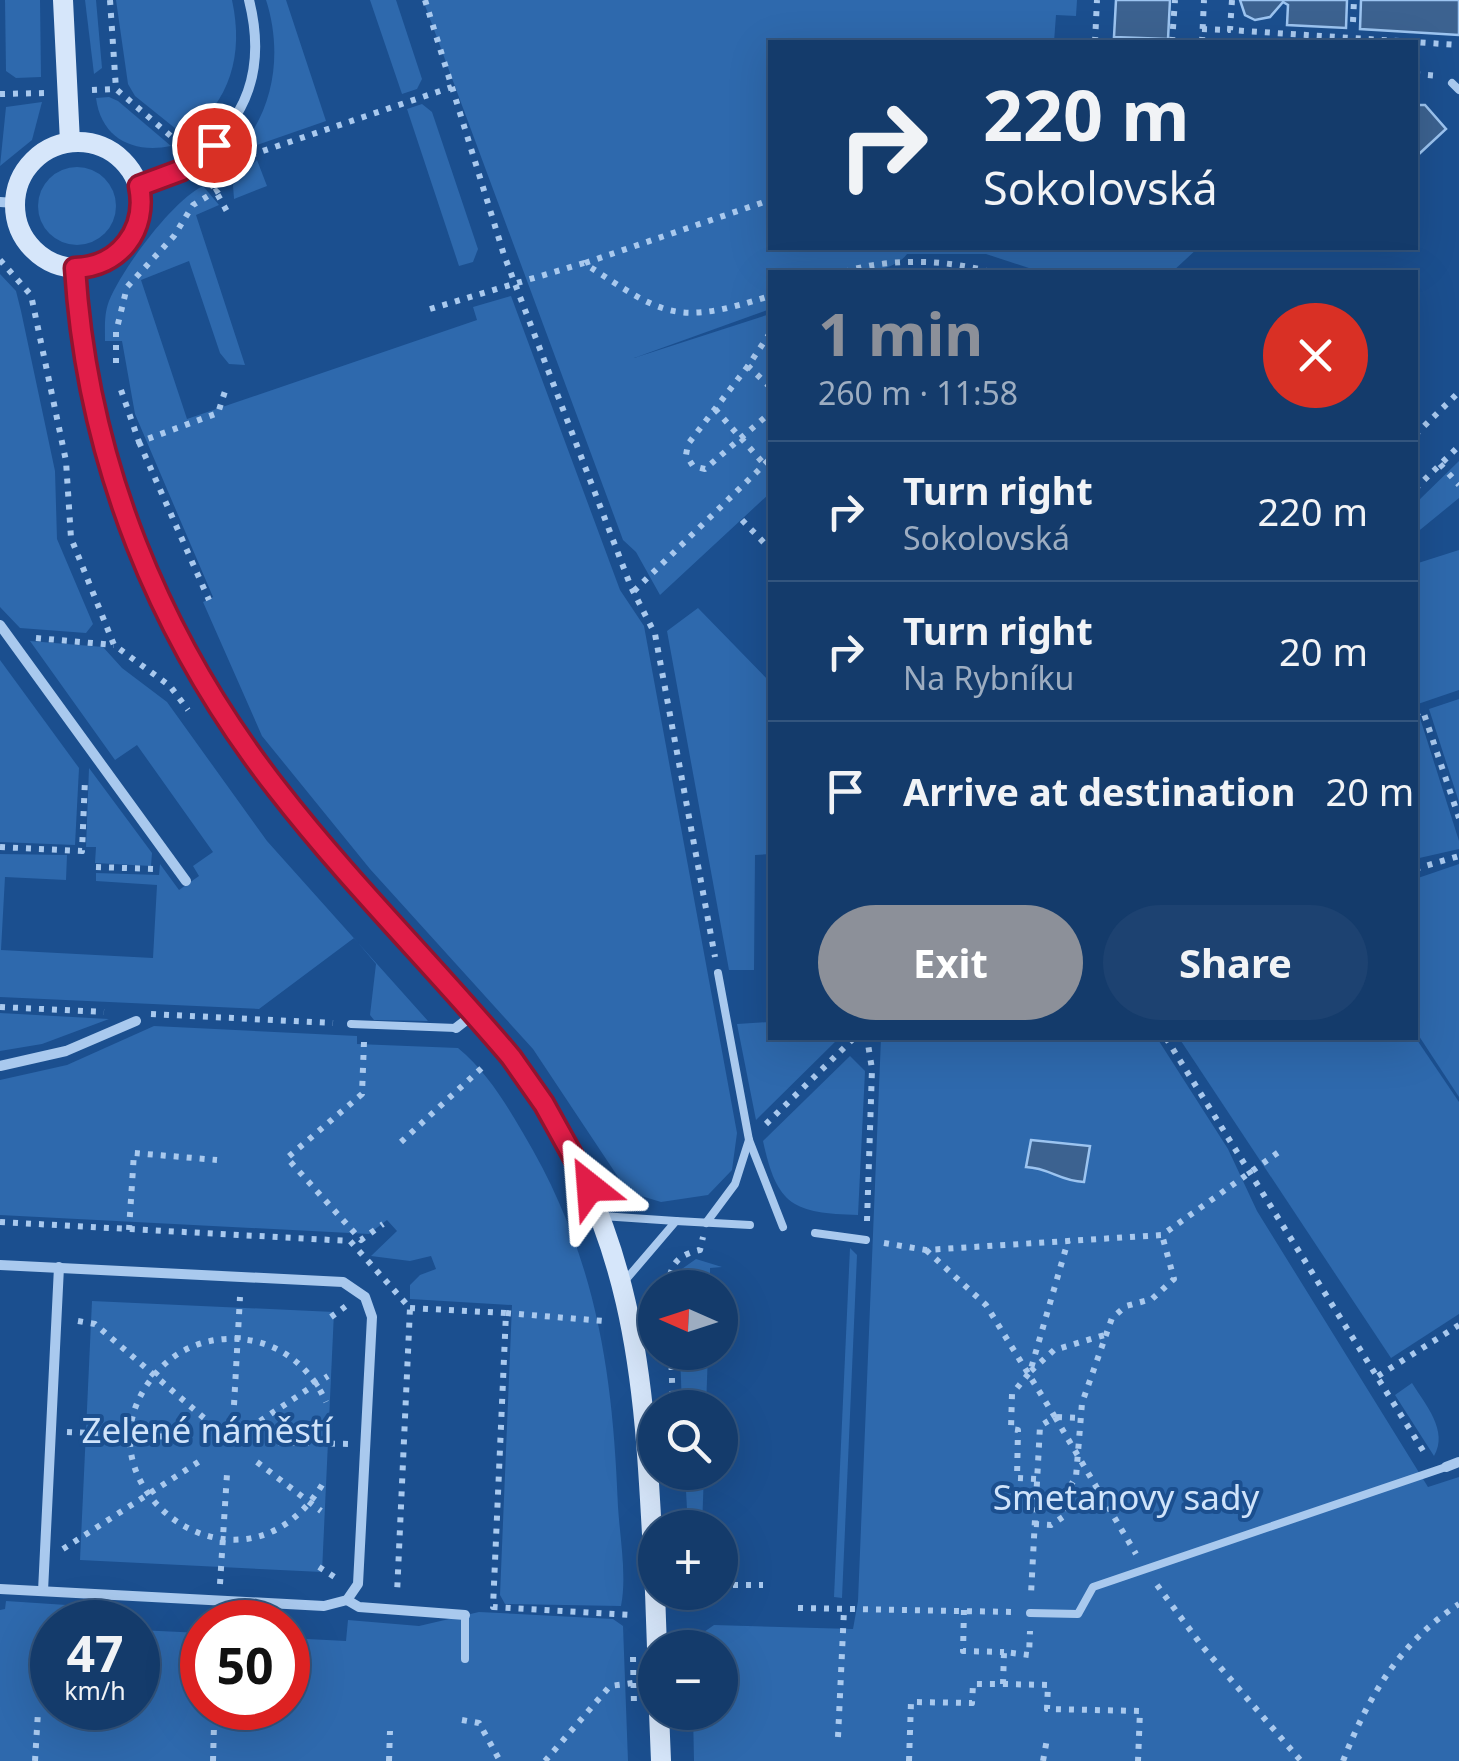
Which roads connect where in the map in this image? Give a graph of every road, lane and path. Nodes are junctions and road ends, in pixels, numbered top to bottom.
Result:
1 (63, 0) edge
2 (110, 0) edge
3 (249, 0) edge
4 (425, 0) edge
5 (1097, 0) edge
6 (1175, 0) edge
7 (1204, 0) edge
8 (1232, 0) edge
9 (1354, 0) edge
10 (1353, 22) dead end
11 (1202, 29) junction
12 (1230, 30) junction
13 (1095, 40) edge
14 (1172, 40) edge
15 (1202, 40) edge
16 (1383, 40) edge
17 (1418, 42) edge
18 (1459, 45) edge
19 (452, 87) junction
20 (70, 142) junction
21 (196, 160) junction
22 (139, 186) junction
23 (218, 190) junction
24 (768, 201) edge
25 (8, 203) edge
26 (229, 215) dead end
27 (0, 260) edge
28 (584, 263) junction
29 (75, 268) junction
30 (858, 270) edge
31 (979, 270) edge
32 (514, 282) junction
33 (768, 297) edge
34 (430, 308) dead end
35 (768, 336) edge
36 (748, 366) junction
37 (227, 385) dead end
38 (768, 386) edge
39 (1459, 392) edge
40 (715, 408) junction
41 (768, 412) edge
42 (1418, 432) edge
43 (742, 438) junction
44 (140, 442) junction
45 (1459, 446) edge
46 (767, 461) edge
47 (1440, 464) junction
48 (1418, 485) edge
49 (1459, 485) edge
50 (742, 520) dead end
51 (768, 547) edge
52 (634, 592) junction
53 (209, 600) dead end
54 (0, 625) edge
55 (9, 636) junction
56 (1418, 713) edge
57 (86, 767) dead end
58 (1459, 818) edge
59 (0, 847) edge
60 (160, 847) junction
61 (1459, 856) edge
62 (96, 867) dead end
63 (1418, 868) edge
64 (186, 881) dead end
65 (718, 973) joint
66 (0, 1007) edge
67 (117, 1012) dead end
68 (475, 1014) junction
69 (136, 1017) joint
70 (351, 1024) joint
71 (456, 1028) junction
72 (381, 1040) dead end
73 (852, 1040) edge
74 (867, 1040) edge
75 (1167, 1040) edge
76 (486, 1065) junction
77 (0, 1066) edge
78 (496, 1078) dead end
79 (749, 1140) junction
80 (401, 1142) dead end
81 (1283, 1150) dead end
82 (217, 1160) dead end
83 (1252, 1170) junction
84 (602, 1216) junction
85 (0, 1222) edge
86 (676, 1222) junction
87 (383, 1224) dead end
88 (706, 1224) junction
89 (750, 1226) dead end
90 (782, 1228) dead end
91 (128, 1230) junction
92 (815, 1234) dead end
93 (1162, 1235) junction
94 (361, 1240) junction
95 (866, 1240) junction
96 (1068, 1240) junction
97 (350, 1241) junction
98 (926, 1250) junction
99 (0, 1265) edge
100 (59, 1268) junction
101 (670, 1270) edge
102 (241, 1276) junction
103 (623, 1283) junction
104 (604, 1305) dead end
105 (410, 1308) junction
106 (506, 1312) junction
107 (78, 1321) dead end
108 (1459, 1326) edge
109 (1108, 1334) junction
110 (238, 1338) junction
111 (1030, 1372) junction
112 (154, 1375) junction
113 (328, 1376) dead end
114 (1378, 1376) junction
115 (316, 1383) junction
116 (326, 1402) dead end
117 (234, 1405) dead end
118 (1055, 1417) junction
119 (204, 1418) dead end
120 (1080, 1418) junction
121 (260, 1421) dead end
122 (51, 1432) junction
123 (132, 1434) junction
124 (196, 1438) dead end
125 (265, 1442) dead end
126 (366, 1444) junction
127 (1078, 1458) junction
128 (203, 1459) dead end
129 (257, 1462) dead end
130 (1459, 1462) edge
131 (1446, 1466) junction
132 (227, 1474) dead end
133 (1036, 1479) junction
134 (322, 1486) dead end
135 (148, 1495) junction
136 (310, 1502) junction
137 (650, 1510) edge
138 (322, 1511) dead end
139 (1034, 1524) junction
140 (223, 1540) junction
141 (45, 1549) junction
142 (1145, 1568) junction
143 (738, 1584) edge
144 (763, 1585) dead end
145 (0, 1589) edge
146 (43, 1591) junction
147 (630, 1595) dead end
148 (220, 1600) joint
149 (347, 1600) junction
150 (1459, 1604) edge
151 (310, 1605) edge
152 (798, 1608) dead end
153 (397, 1610) junction
154 (844, 1610) junction
155 (964, 1610) junction
156 (1030, 1613) junction
157 (465, 1615) joint
158 (631, 1615) junction
159 (632, 1628) dead end
160 (632, 1646) dead end
161 (1004, 1652) junction
162 (465, 1660) dead end
163 (633, 1683) junction
164 (1003, 1684) junction
165 (462, 1720) dead end
166 (634, 1722) dead end
167 (37, 1730) edge
168 (214, 1730) edge
169 (660, 1730) edge
170 (390, 1731) dead end
171 (838, 1737) dead end
172 (1047, 1739) dead end
173 (35, 1761) edge
174 (213, 1761) edge
175 (389, 1761) edge
176 (500, 1761) edge
177 (544, 1761) edge
178 (661, 1761) edge
179 (909, 1761) edge
180 (1043, 1761) edge
181 (1138, 1761) edge
182 (1301, 1761) edge
183 (1343, 1761) edge

1 - 20 main road
2 - 21 path
3 - 21 street
4 - 19 path
5 - 13 path
6 - 14 path
7 - 11 path
8 - 12 path
9 - 10 path
11 - 12 path
11 - 15 path
12 - 16 path
17 - 18 path
19 - 23 path
19 - 32 path
20 - 22 main road
20 - 25 main road
21 - 22 street
21 - 23 path
22 - 29 main road
23 - 26 path
23 - 44 path
24 - 28 path
25 - 29 main road
27 - 55 path
28 - 32 path
28 - 33 path
29 - 68 main road
30 - 31 path
32 - 34 path
32 - 52 path
35 - 36 path
36 - 38 path
36 - 40 path
37 - 44 path
39 - 42 path
40 - 43 path
40 - 43 path
41 - 43 path
43 - 46 path
44 - 53 path
45 - 47 path
46 - 52 path
47 - 48 path
47 - 49 path
50 - 51 path
52 - 65 path
54 - 55 street
55 - 60 street
56 - 58 path
57 - 59 path
60 - 62 path
60 - 64 street
61 - 63 path
65 - 79 lane
66 - 67 path
68 - 71 street
68 - 84 main road
69 - 70 path
69 - 77 street
70 - 71 lane
71 - 76 path
72 - 94 path
73 - 79 path
74 - 95 path
75 - 83 path
76 - 78 path
76 - 80 path
79 - 88 lane
79 - 90 lane
81 - 83 path
82 - 91 path
83 - 93 path
83 - 114 path
84 - 86 lane
84 - 103 main road
85 - 91 path
86 - 88 lane
86 - 103 lane
87 - 94 path
88 - 89 lane
88 - 101 path
91 - 97 path
92 - 95 lane
93 - 96 path
93 - 109 path
94 - 97 path
95 - 98 path
96 - 98 path
96 - 111 path
97 - 105 path
98 - 111 path
99 - 100 street
100 - 102 street
100 - 122 street
102 - 110 path
102 - 126 street
103 - 137 main road
104 - 106 path
105 - 106 path
105 - 153 path
106 - 158 path
107 - 112 path
108 - 114 path
109 - 111 path
109 - 120 path
110 - 112 path
110 - 115 path
110 - 117 path
111 - 118 path
111 - 133 path
112 - 119 path
112 - 123 path
113 - 115 path
114 - 131 path
115 - 116 path
115 - 121 path
118 - 120 path
118 - 127 path
118 - 133 path
120 - 127 path
122 - 123 path
122 - 141 street
123 - 124 path
123 - 135 path
125 - 126 path
126 - 149 street
127 - 139 path
127 - 142 path
128 - 135 path
129 - 136 path
130 - 131 street
131 - 142 lane
132 - 140 path
133 - 139 path
134 - 136 path
135 - 140 path
135 - 141 path
136 - 138 path
136 - 140 path
139 - 156 path
140 - 148 path
141 - 146 street
142 - 156 lane
142 - 182 path
143 - 144 path
145 - 146 street
146 - 148 street
147 - 158 path
149 - 151 street
149 - 153 street
150 - 183 path
152 - 154 path
153 - 157 street
154 - 155 path
154 - 171 path
155 - 156 path
155 - 161 path
156 - 161 path
157 - 162 lane
158 - 159 path
160 - 163 path
161 - 164 path
163 - 166 path
163 - 177 path
164 - 179 path
164 - 181 path
165 - 176 path
167 - 173 path
168 - 174 path
169 - 178 main road
170 - 175 path
172 - 180 path

